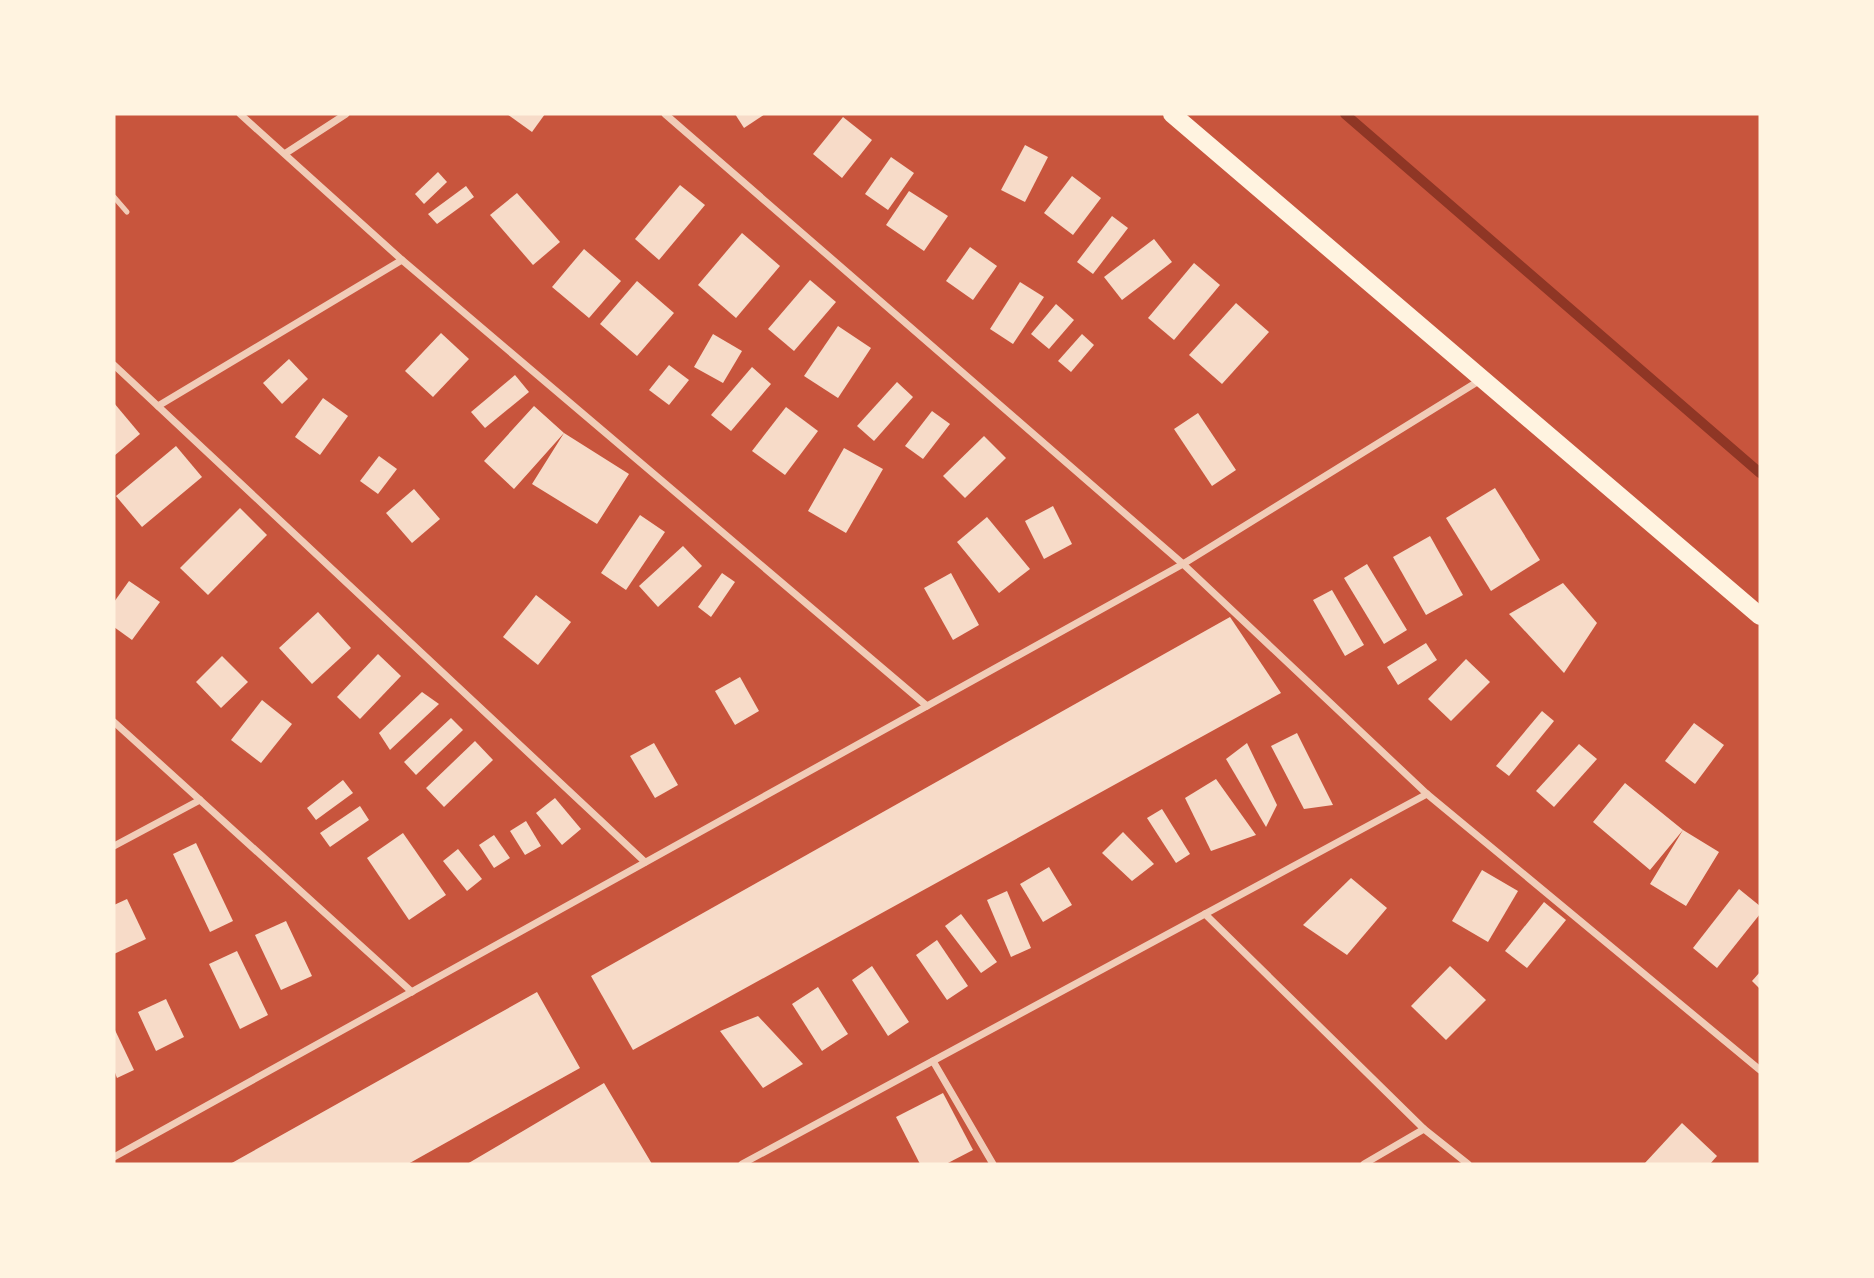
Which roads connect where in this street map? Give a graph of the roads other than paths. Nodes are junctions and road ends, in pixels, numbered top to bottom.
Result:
1 (240, 114) edge
2 (346, 114) edge
3 (665, 114) edge
4 (1172, 114) edge
5 (286, 153) junction
6 (114, 197) edge
7 (127, 212) dead end
8 (402, 260) junction
9 (114, 365) edge
10 (1482, 379) junction
11 (158, 406) junction
12 (1183, 564) junction
13 (1760, 616) edge
14 (927, 706) junction
15 (114, 722) edge
16 (1427, 794) junction
17 (200, 800) junction
18 (114, 846) edge
19 (645, 862) junction
20 (1205, 914) junction
21 (412, 992) junction
22 (933, 1061) junction
23 (1760, 1070) edge
24 (1424, 1129) junction
25 (114, 1157) edge
26 (742, 1164) edge
27 (993, 1164) edge
28 (1364, 1164) edge
29 (1468, 1164) edge

1 - 5 street
2 - 5 street
3 - 12 street
4 - 10 main road
5 - 8 street
6 - 7 lane
8 - 11 street
8 - 14 street
9 - 11 street
10 - 12 street
10 - 13 main road
11 - 19 street
12 - 14 street
12 - 16 street
14 - 19 street
15 - 17 street
16 - 20 street
16 - 23 street
17 - 18 street
17 - 21 street
19 - 21 street
20 - 22 street
20 - 24 street
21 - 25 street
22 - 26 street
22 - 27 street
24 - 28 street
24 - 29 street

